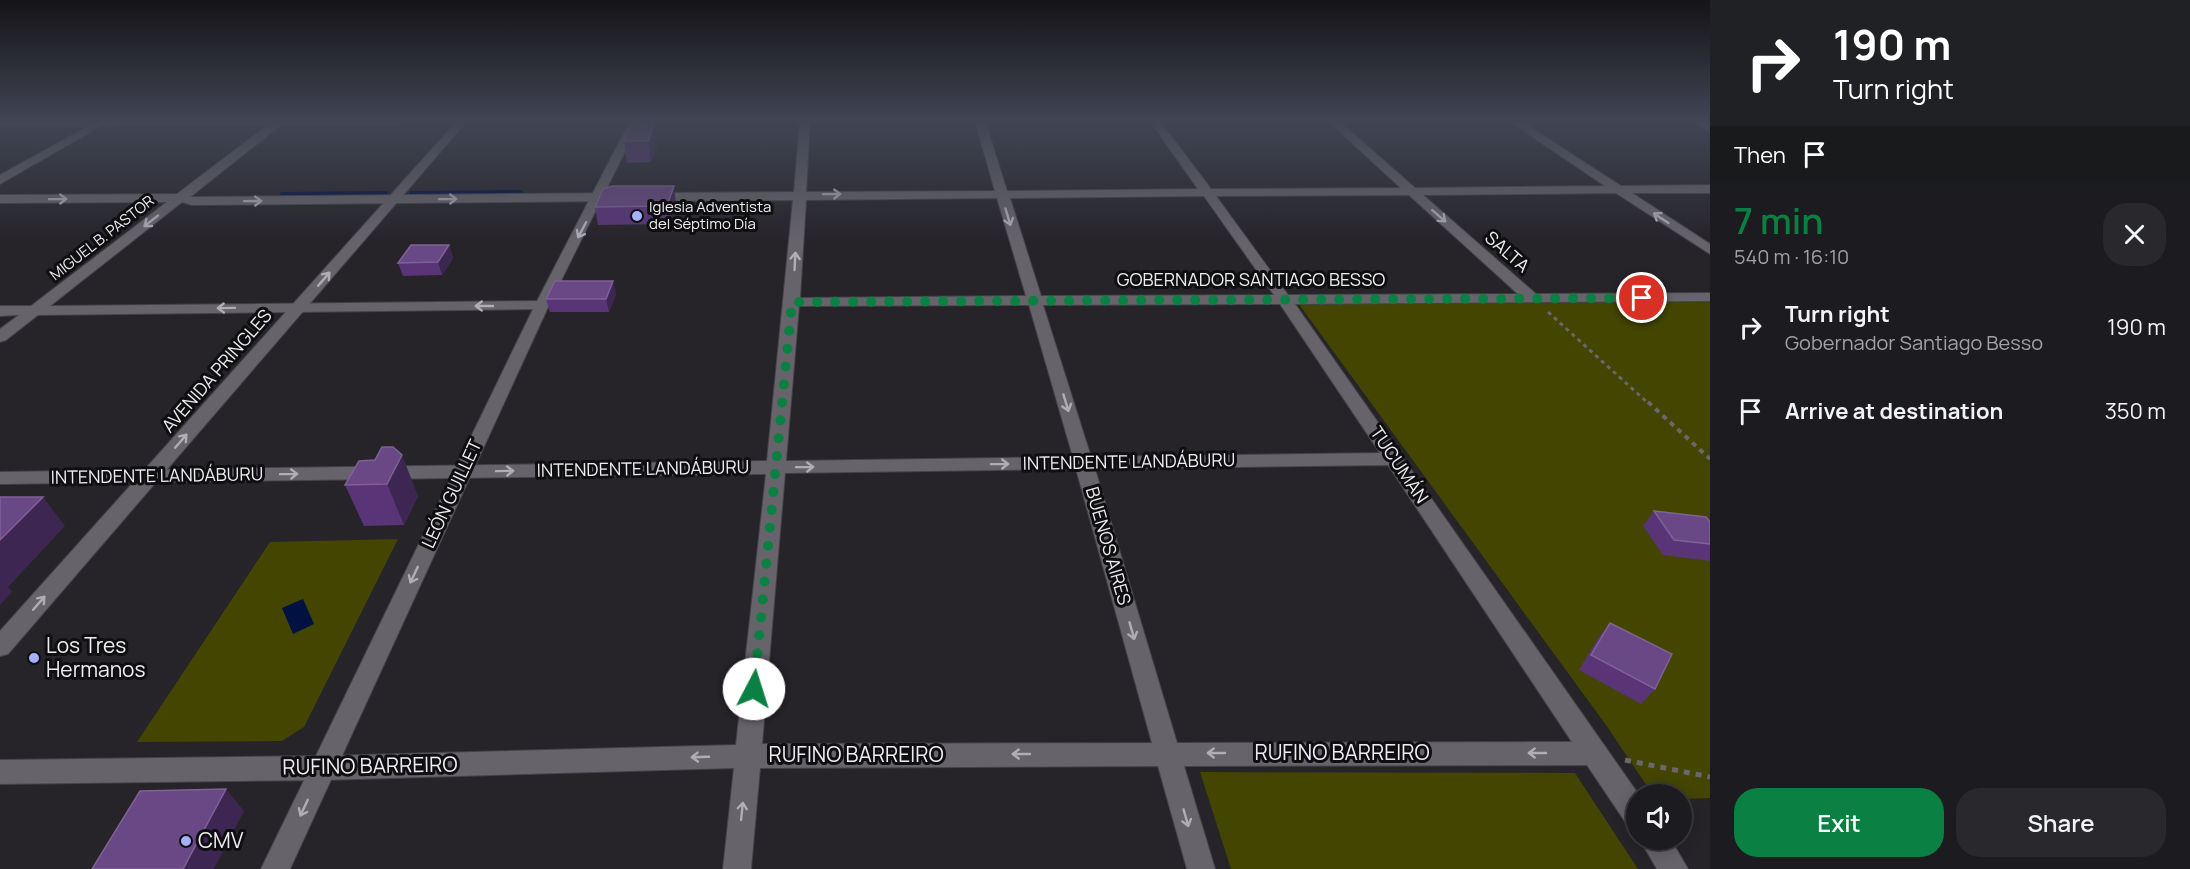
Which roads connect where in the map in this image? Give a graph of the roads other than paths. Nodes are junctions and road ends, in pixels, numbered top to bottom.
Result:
1 (32, 162) edge
2 (227, 162) edge
3 (427, 162) edge
4 (615, 162) edge
5 (801, 162) edge
6 (991, 162) edge
7 (1184, 162) edge
8 (1378, 162) edge
9 (1575, 162) edge
10 (0, 180) edge
11 (1710, 189) edge
12 (1618, 190) junction
13 (1410, 191) junction
14 (1206, 192) junction
15 (1000, 193) junction
16 (798, 195) junction
17 (598, 197) junction
18 (181, 198) junction
19 (0, 200) edge
20 (393, 200) junction
21 (1710, 250) edge
22 (1710, 297) edge
23 (1284, 299) junction
24 (1533, 299) junction
25 (792, 302) junction
26 (1034, 302) junction
27 (542, 305) junction
28 (298, 308) junction
29 (0, 311) edge
30 (34, 311) junction
31 (0, 337) edge
32 (1394, 459) junction
33 (1084, 463) junction
34 (775, 467) junction
35 (463, 471) junction
36 (150, 476) junction
37 (0, 478) edge
38 (0, 647) edge
39 (1168, 753) junction
40 (1595, 753) junction
41 (747, 756) junction
42 (323, 768) junction
43 (0, 772) edge
44 (1626, 798) edge
45 (1661, 850) edge
46 (275, 869) edge
47 (737, 869) edge
48 (1201, 869) edge
49 (1674, 869) edge

1 - 10 street
2 - 18 street, MIGUEL B. PASTOR
3 - 20 street, AVENIDA PRINGLES
4 - 17 street, LEÓN GUILLET
5 - 16 street
6 - 15 street, BUENOS AIRES
7 - 14 street, TUCUMÁN
8 - 13 street, SALTA
9 - 12 street
11 - 12 street
12 - 13 street
21 -> 12 street
13 - 14 street
13 -> 24 street, SALTA
14 - 15 street
14 - 23 street, TUCUMÁN
16 -> 15 street
15 -> 26 street, BUENOS AIRES
16 - 17 street
25 -> 16 street
20 -> 17 street
17 -> 27 street, LEÓN GUILLET
19 -> 18 street
18 -> 20 street
18 -> 30 street, MIGUEL B. PASTOR
28 -> 20 street, AVENIDA PRINGLES
22 - 24 street, GOBERNADOR SANTIAGO BESSO
23 - 24 street, GOBERNADOR SANTIAGO BESSO
23 - 26 street, GOBERNADOR SANTIAGO BESSO
23 - 32 street, TUCUMÁN
25 - 26 street, GOBERNADOR SANTIAGO BESSO
25 - 34 street
26 -> 33 street, BUENOS AIRES
27 -> 28 street
27 - 35 street, LEÓN GUILLET
28 -> 30 street
36 -> 28 street, AVENIDA PRINGLES
29 - 30 street
30 - 31 street, MIGUEL B. PASTOR
32 - 33 street, INTENDENTE LANDÁBURU
32 - 40 street, TUCUMÁN
34 -> 33 street, INTENDENTE LANDÁBURU
33 -> 39 street, BUENOS AIRES
35 -> 34 street, INTENDENTE LANDÁBURU
34 - 41 street
36 -> 35 street, INTENDENTE LANDÁBURU
35 -> 42 street, LEÓN GUILLET
36 - 37 street, INTENDENTE LANDÁBURU
38 -> 36 street, AVENIDA PRINGLES
40 -> 39 street, RUFINO BARREIRO
39 -> 41 street, RUFINO BARREIRO
39 -> 48 street, BUENOS AIRES
40 - 44 street, TUCUMÁN
41 -> 42 street, RUFINO BARREIRO
47 -> 41 street
42 - 43 street, RUFINO BARREIRO
42 -> 46 street, LEÓN GUILLET
45 - 49 street

